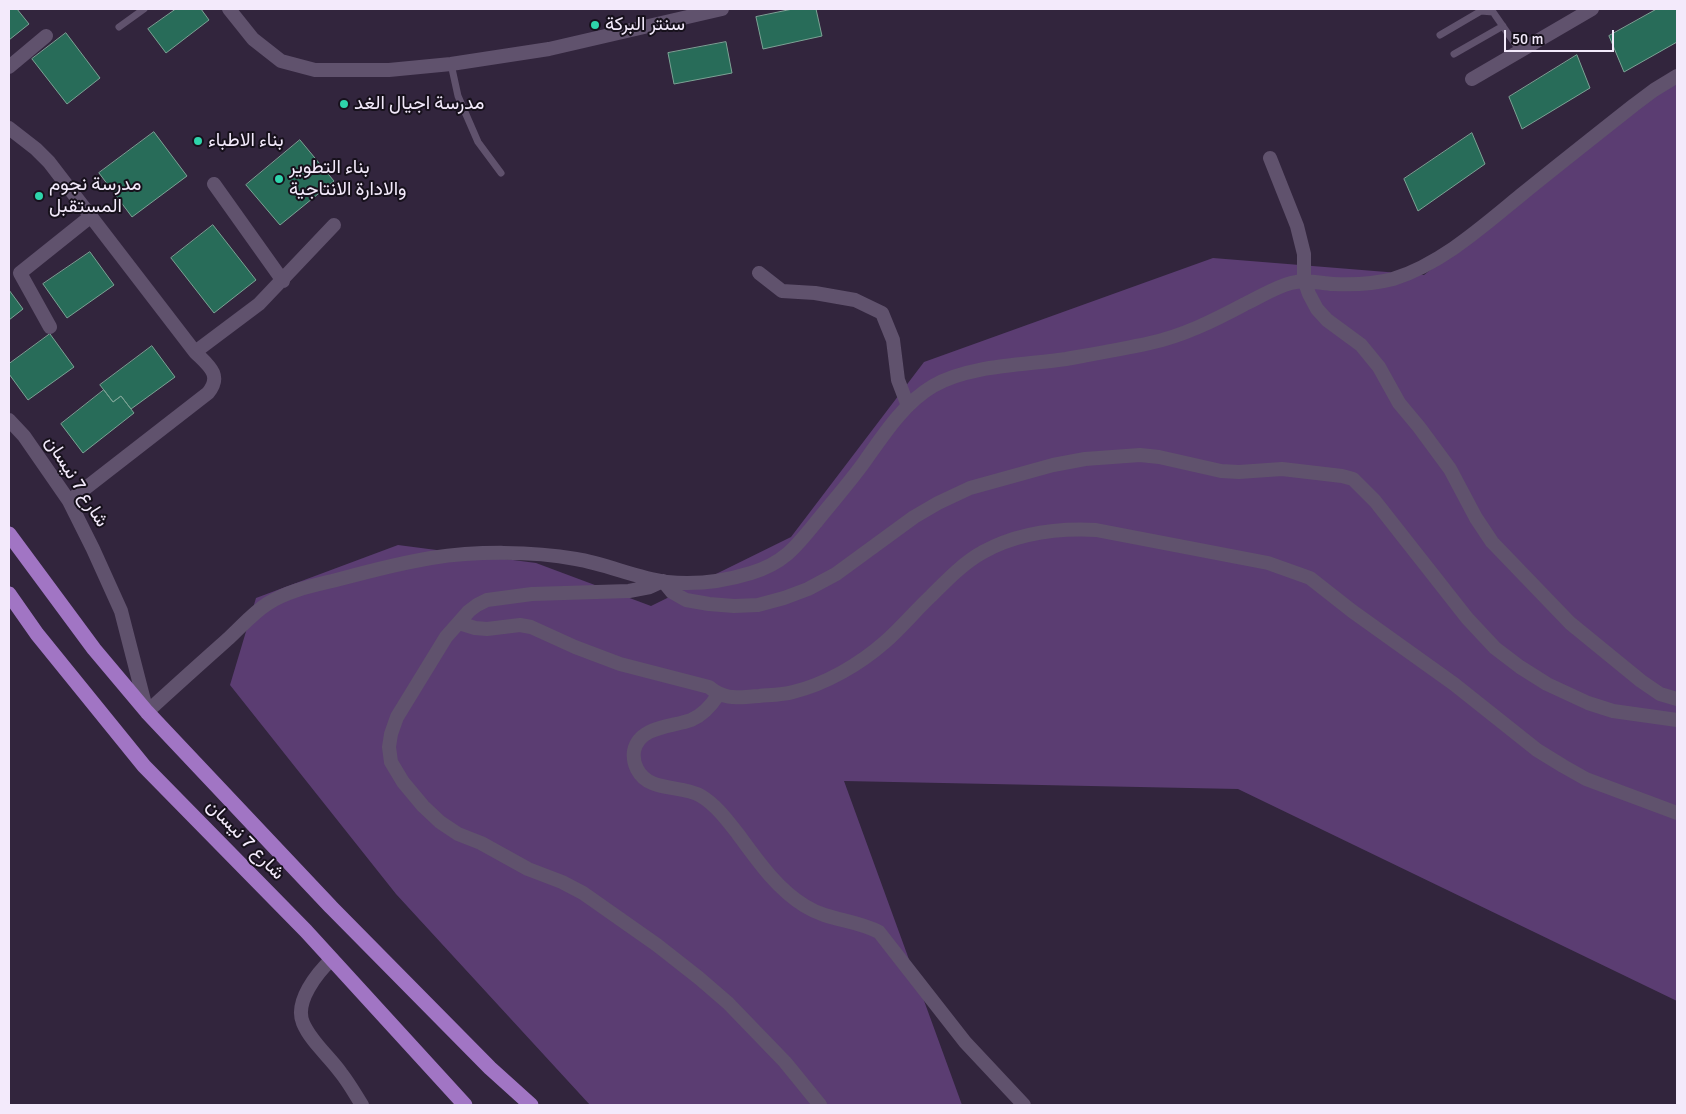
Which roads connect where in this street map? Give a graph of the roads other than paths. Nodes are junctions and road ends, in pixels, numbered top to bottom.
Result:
1 (144, 9) edge
2 (229, 9) edge
3 (722, 9) edge
4 (1592, 9) edge
5 (1503, 26) junction
6 (119, 27) dead end
7 (1440, 35) dead end
8 (46, 36) dead end
9 (1520, 51) junction
10 (1454, 54) dead end
11 (452, 64) junction
12 (9, 67) edge
13 (1677, 76) edge
14 (1472, 79) dead end
15 (9, 128) edge
16 (1270, 158) dead end
17 (501, 173) dead end
18 (214, 184) dead end
19 (90, 217) junction
20 (334, 225) dead end
21 (759, 273) dead end
22 (1304, 280) junction
23 (283, 281) junction
24 (50, 327) dead end
25 (195, 352) junction
26 (908, 406) junction
27 (9, 420) edge
28 (69, 501) junction
29 (9, 534) edge
30 (663, 581) junction
31 (9, 594) edge
32 (9, 611) edge
33 (25, 617) junction
34 (460, 623) junction
35 (718, 695) junction
36 (1677, 699) edge
37 (147, 712) junction
38 (1677, 720) edge
39 (1677, 813) edge
40 (332, 959) junction
41 (362, 1105) edge
42 (465, 1105) edge
43 (531, 1105) edge
44 (820, 1105) edge
45 (1024, 1105) edge

1 - 6 lane
2 - 11 street
3 - 11 street
4 - 9 street
5 - 7 lane
5 - 9 lane
5 - 10 lane
8 - 12 street
9 - 14 street
11 - 17 lane
13 - 22 street
15 - 19 street
16 - 22 street
18 - 23 street
19 - 24 street
19 - 25 street
20 - 23 street
21 - 26 street
22 - 26 street
22 - 36 street
23 - 25 street
25 - 28 street
26 - 30 street
27 - 28 street, شارع 7 نيسان
28 - 37 street, شارع 7 نيسان
29 - 37 main road, شارع 7 نيسان
30 - 34 street
30 - 37 street
30 - 38 street
31 - 33 main road, شارع 7 نيسان
32 - 33 street
33 - 40 main road, شارع 7 نيسان
34 - 35 street
34 - 44 street
35 - 39 street
35 - 45 street
37 - 43 main road, شارع 7 نيسان
40 - 41 street
40 - 42 main road, شارع 7 نيسان

